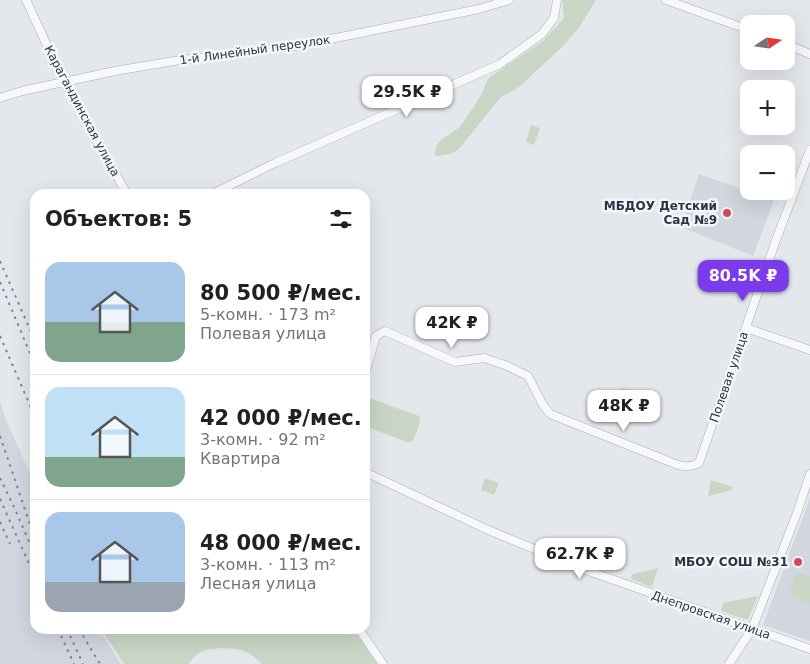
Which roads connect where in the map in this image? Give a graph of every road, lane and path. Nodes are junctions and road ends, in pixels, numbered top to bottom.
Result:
1 (26, 0) edge
2 (509, 0) edge
3 (557, 0) edge
4 (666, 0) edge
5 (740, 27) edge
6 (795, 48) edge
7 (810, 54) edge
8 (64, 82) junction
9 (0, 98) edge
10 (810, 150) edge
11 (124, 189) edge
12 (222, 189) edge
13 (746, 328) junction
14 (810, 350) edge
15 (370, 356) edge
16 (370, 474) edge
17 (810, 474) edge
18 (752, 629) junction
19 (362, 634) edge
20 (810, 649) edge
21 (383, 664) edge
22 (729, 664) edge

1 - 8 street, Карагандинская улица
2 - 8 street, 1-й Линейный переулок
3 - 12 street
4 - 5 street
6 - 7 street
8 - 9 street, 1-й Линейный переулок
8 - 11 street, Карагандинская улица
10 - 13 street, Полевая улица
13 - 14 street
13 - 15 street, Полевая улица
16 - 18 street, Днепровская улица
17 - 18 street
18 - 20 street, Днепровская улица
18 - 22 street
19 - 21 street

